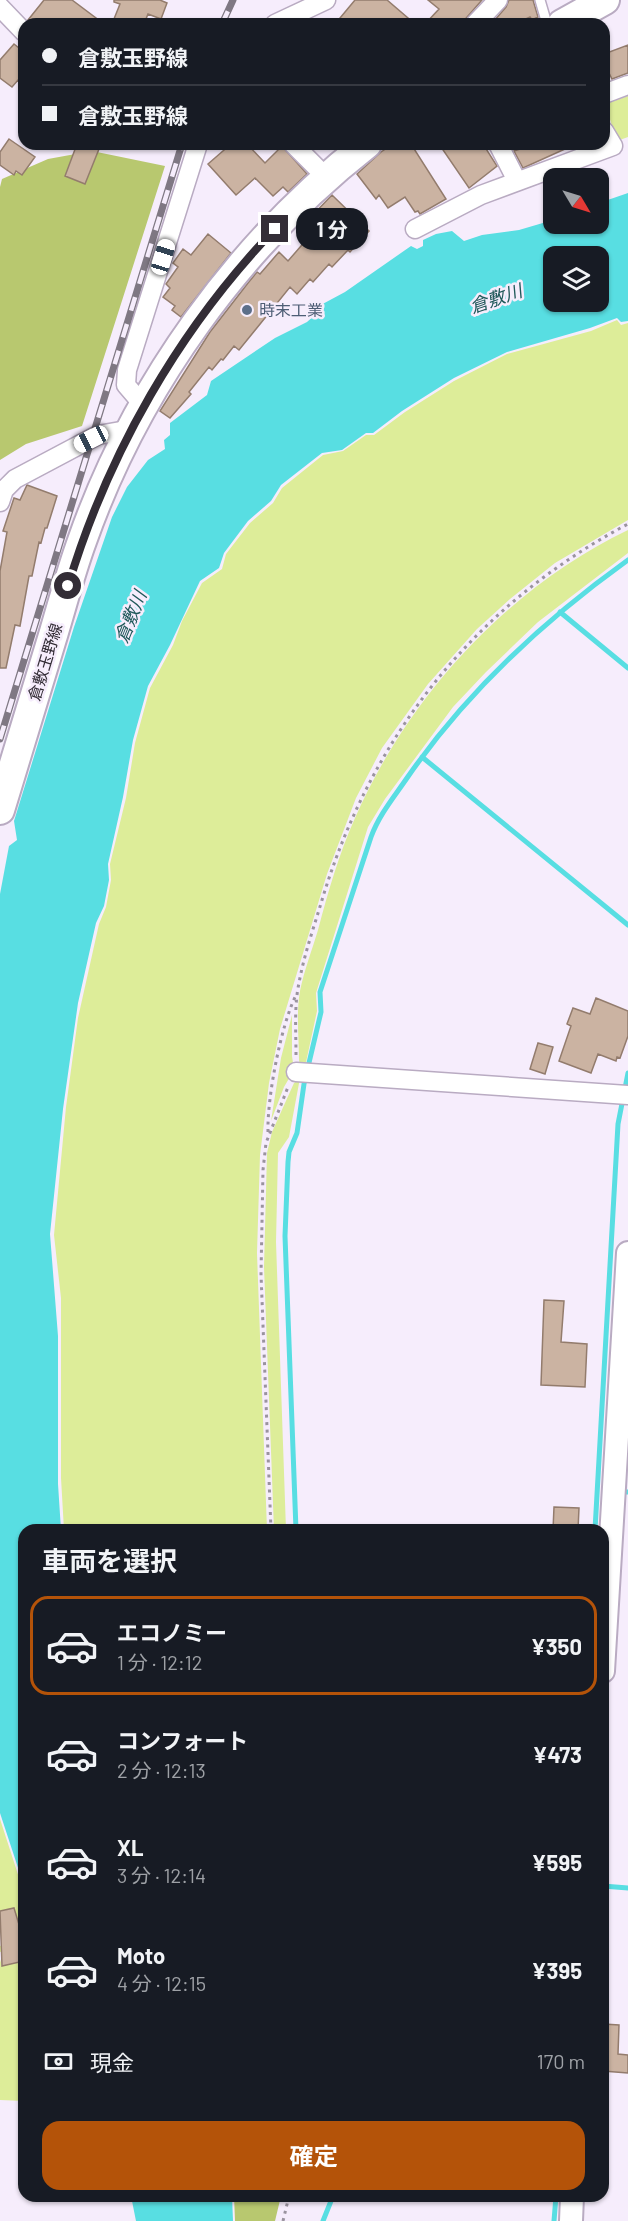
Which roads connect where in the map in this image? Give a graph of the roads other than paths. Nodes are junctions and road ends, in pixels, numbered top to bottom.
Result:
1 (326, 0) edge
2 (498, 0) edge
3 (540, 0) edge
4 (605, 0) edge
5 (0, 7) edge
6 (288, 18) edge
7 (482, 18) edge
8 (545, 18) edge
9 (573, 18) edge
10 (18, 26) edge
11 (628, 85) edge
12 (610, 92) edge
13 (196, 150) edge
14 (299, 150) edge
15 (360, 150) edge
16 (501, 150) edge
17 (602, 150) edge
18 (327, 178) junction
19 (517, 182) junction
20 (415, 229) dead end
21 (138, 417) junction
22 (6, 482) edge
23 (0, 502) edge
24 (0, 810) edge
25 (303, 1073) road end
26 (624, 1095) edge
27 (628, 1253) edge
28 (609, 1571) edge
29 (572, 2202) edge
30 (571, 2221) edge

1 - 6 street
2 - 7 street
3 - 8 lane
4 - 9 main road
5 - 10 street
11 - 12 street
13 - 21 street
14 - 18 street
15 - 18 main road, 倉敷玉野線
16 - 19 street
17 - 19 street
18 - 21 main road, 倉敷玉野線
19 - 20 street
21 - 22 street
21 - 24 main road, 倉敷玉野線
22 - 23 street
25 - 26 street
27 - 28 street
29 - 30 street

